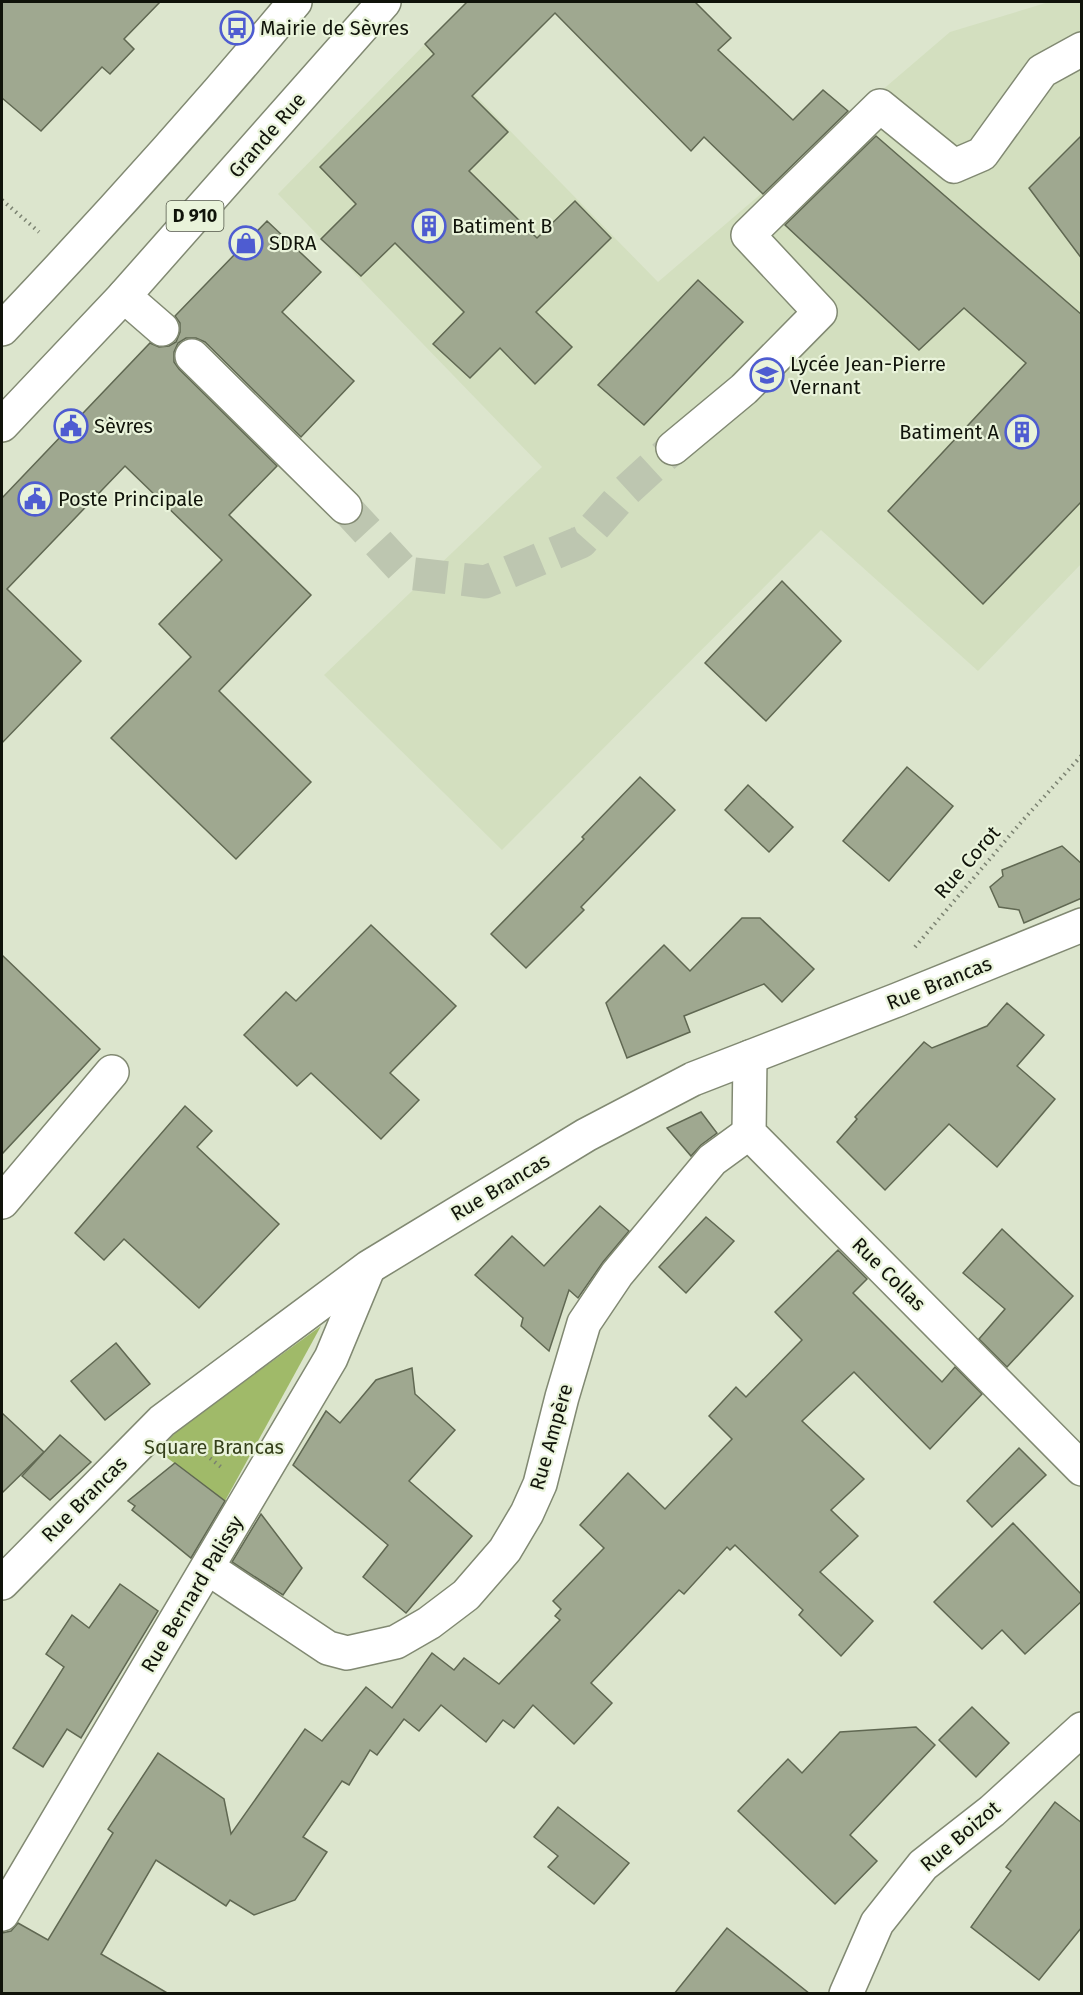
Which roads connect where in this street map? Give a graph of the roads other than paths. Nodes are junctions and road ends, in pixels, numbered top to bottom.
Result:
1 (295, 2) edge
2 (384, 2) edge
3 (1082, 49) edge
4 (124, 296) junction
5 (2, 329) edge
6 (162, 329) dead end
7 (192, 356) dead end
8 (2, 426) edge
9 (674, 448) tunnel mouth
10 (345, 507) tunnel mouth
11 (1082, 925) edge
12 (750, 1057) junction
13 (112, 1072) dead end
14 (749, 1133) junction
15 (2, 1202) edge
16 (369, 1267) junction
17 (1082, 1469) edge
18 (208, 1568) junction
19 (2, 1583) edge
20 (1082, 1729) edge
21 (2, 1914) edge
22 (846, 1994) edge

1 - 5 street
2 - 4 street, Grande Rue / D 910
3 - 9 street
4 - 6 street
4 - 8 street, Grande Rue / D 910
7 - 10 street
11 - 12 street, Rue Brancas
12 - 14 street
12 - 16 street, Rue Brancas
13 - 15 street
14 - 17 street, Rue Collas
14 - 18 street, Rue Ampère
16 - 18 street, Rue Bernard Palissy
16 - 19 street, Rue Brancas
18 - 21 street, Rue Bernard Palissy
20 - 22 street, Rue Boizot

